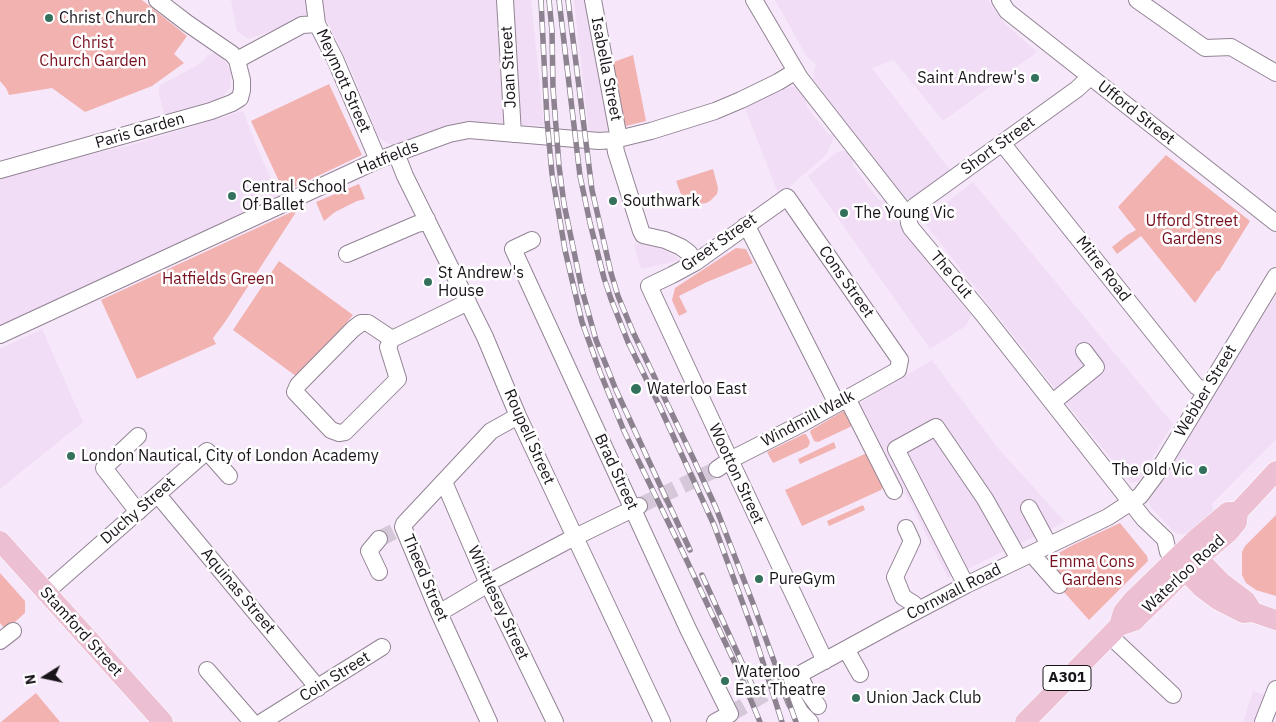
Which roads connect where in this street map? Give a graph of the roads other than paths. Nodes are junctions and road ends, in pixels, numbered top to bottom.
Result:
1 (157, 0) edge
2 (314, 0) edge
3 (505, 0) edge
4 (593, 0) edge
5 (754, 0) edge
6 (1000, 0) edge
7 (1137, 0) edge
8 (318, 24) junction
9 (237, 60) junction
10 (796, 71) junction
11 (1276, 73) edge
12 (1090, 77) junction
13 (512, 134) junction
14 (617, 139) junction
15 (1002, 143) junction
16 (396, 153) junction
17 (378, 160) junction
18 (0, 170) edge
19 (787, 196) joint
20 (908, 216) junction
21 (427, 219) junction
22 (1276, 223) edge
23 (745, 226) junction
24 (532, 240) dead end
25 (347, 254) dead end
26 (696, 262) junction
27 (1276, 276) edge
28 (649, 286) joint
29 (468, 302) junction
30 (0, 335) edge
31 (392, 339) junction
32 (1084, 351) dead end
33 (898, 370) joint
34 (1205, 392) junction
35 (842, 401) junction
36 (1053, 402) junction
37 (518, 416) junction
38 (138, 436) dead end
39 (723, 464) junction
40 (1276, 471) edge
41 (228, 476) dead end
42 (444, 482) junction
43 (894, 491) dead end
44 (158, 494) junction
45 (1131, 502) junction
46 (636, 507) junction
47 (1029, 508) dead end
48 (138, 512) junction
49 (906, 528) dead end
50 (575, 537) junction
51 (380, 539) tunnel mouth
52 (0, 541) edge
53 (1049, 545) junction
54 (1026, 556) junction
55 (1186, 559) junction
56 (379, 572) dead end
57 (492, 581) junction
58 (966, 585) junction
59 (1059, 585) dead end
60 (45, 592) junction
61 (916, 611) junction
62 (439, 613) junction
63 (1276, 620) edge
64 (1114, 630) junction
65 (382, 647) dead end
66 (846, 649) junction
67 (825, 661) junction
68 (207, 670) dead end
69 (860, 674) dead end
70 (788, 680) junction
71 (318, 688) junction
72 (1276, 689) edge
73 (1173, 695) dead end
74 (818, 706) dead end
75 (722, 719) edge
76 (485, 721) edge
77 (163, 722) edge
78 (252, 722) edge
79 (262, 722) edge
80 (555, 722) edge
81 (662, 722) edge
82 (810, 722) edge
83 (1025, 722) edge
84 (1263, 722) edge

1 - 9 street
2 - 8 street, Meymott Street
3 - 13 street, Joan Street
4 - 14 street, Isabella Street
5 - 10 street, The Cut
6 - 12 street, Ufford Street
7 - 11 street
8 - 9 street
8 - 17 street, Meymott Street
9 - 18 street, Paris Garden
10 - 14 street, Hatfields
10 - 20 street, The Cut
12 - 15 street, Short Street
12 - 22 street, Ufford Street
13 - 14 street, Hatfields
13 - 16 street, Hatfields
14 - 26 street, Isabella Street
15 - 20 street, Short Street
15 - 34 street, Mitre Road
16 - 17 street, Hatfields
16 - 21 street, Roupell Street
17 - 30 street, Hatfields
19 - 23 street, Greet Street
19 - 33 street, Cons Street
20 - 36 street, The Cut
21 - 25 street
21 - 29 street, Roupell Street
23 - 26 street, Greet Street
23 - 35 street
24 - 46 street, Brad Street
26 - 28 street, Greet Street
27 - 34 street, Webber Street
28 - 39 street, Wootton Street
29 - 31 street
29 - 37 street, Roupell Street
31 - 31 street
32 - 36 street
33 - 35 street, Windmill Walk
34 - 45 street, Webber Street
35 - 39 street, Windmill Walk
35 - 43 street
36 - 45 street, The Cut
37 - 42 street, Theed Street
37 - 50 street, Roupell Street
38 - 48 street
39 - 67 street, Wootton Street
40 - 55 main road, Waterloo Road / A301
41 - 44 street, Duchy Street
42 - 57 street, Whittlesey Street
42 - 62 street, Theed Street
44 - 48 street, Duchy Street
44 - 71 street, Aquinas Street
45 - 53 street, Cornwall Road
45 - 55 street, The Cut
46 - 50 street
46 - 75 street, Brad Street
47 - 53 street
48 - 60 street, Duchy Street
49 - 61 street
50 - 57 street
50 - 81 street, Roupell Street
51 - 56 street
52 - 60 main road, Stamford Street
53 - 54 street, Cornwall Road
54 - 58 street, Cornwall Road
54 - 58 street
54 - 59 street
55 - 63 main road
55 - 64 main road, Waterloo Road / A301
57 - 62 street
57 - 80 street, Whittlesey Street
58 - 61 street, Cornwall Road
60 - 77 main road, Stamford Street
61 - 66 street, Cornwall Road
62 - 76 street, Theed Street
64 - 73 street
64 - 83 main road, Waterloo Road / A301
65 - 71 street, Coin Street
66 - 67 street, Cornwall Road
66 - 69 street
67 - 70 street, Cornwall Road
68 - 78 street
70 - 74 street
70 - 82 street
71 - 79 street, Coin Street
72 - 84 street

